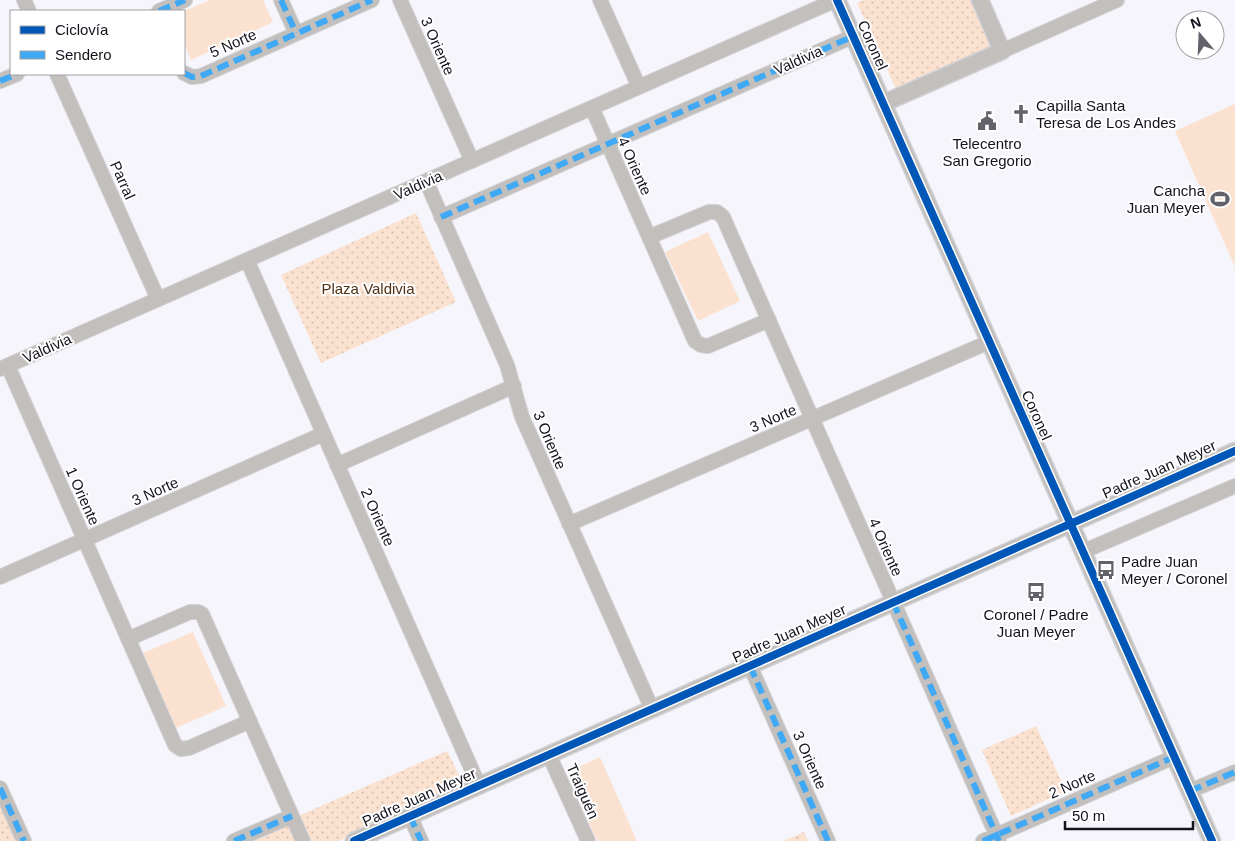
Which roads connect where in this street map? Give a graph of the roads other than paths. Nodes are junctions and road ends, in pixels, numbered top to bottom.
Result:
1 (185, 0) edge
2 (282, 0) edge
3 (372, 0) edge
4 (400, 0) edge
5 (600, 0) edge
6 (837, 0) edge
7 (980, 0) edge
8 (1117, 0) edge
9 (161, 10) edge
10 (296, 34) junction
11 (854, 36) junction
12 (1002, 50) junction
13 (185, 74) edge
14 (15, 75) edge
15 (57, 75) edge
16 (0, 81) edge
17 (639, 87) junction
18 (884, 103) junction
19 (592, 108) junction
20 (608, 144) junction
21 (472, 161) junction
22 (426, 181) junction
23 (441, 217) junction
24 (649, 237) junction
25 (247, 260) junction
26 (158, 299) junction
27 (769, 320) junction
28 (990, 342) junction
29 (4, 368) edge
30 (514, 386) junction
31 (812, 419) junction
32 (323, 434) junction
33 (1235, 451) edge
34 (337, 465) junction
35 (1235, 486) edge
36 (569, 524) junction
37 (1070, 524) junction
38 (84, 540) junction
39 (1082, 552) junction
40 (0, 577) edge
41 (893, 602) junction
42 (128, 639) junction
43 (750, 666) junction
44 (652, 709) junction
45 (250, 721) junction
46 (549, 754) junction
47 (1174, 757) junction
48 (1235, 772) edge
49 (479, 786) junction
50 (0, 788) edge
51 (1190, 791) junction
52 (292, 816) junction
53 (410, 816) junction
54 (998, 838) edge
55 (24, 841) edge
56 (234, 841) edge
57 (303, 841) edge
58 (354, 841) edge
59 (421, 841) edge
60 (588, 841) edge
61 (828, 841) edge
62 (983, 841) edge
63 (1212, 841) edge

1 - 9 street
2 - 10 street
3 - 10 street, 5 Norte
4 - 21 street, 3 Oriente
5 - 17 street
6 - 11 street, Coronel
6 - 17 street, Valdivia
7 - 12 street
8 - 12 street
10 - 13 street, 5 Norte
11 - 18 street, Coronel
11 - 20 street, Valdivia
12 - 18 street
14 - 16 street
15 - 26 street, Parral
17 - 19 street, Valdivia
18 - 28 street, Coronel
19 - 20 street, 4 Oriente
19 - 21 street, Valdivia
20 - 23 street, Valdivia
20 - 24 street, 4 Oriente
21 - 22 street, Valdivia
22 - 23 street, 3 Oriente
22 - 25 street, Valdivia
23 - 30 street, 3 Oriente
24 - 27 street, 4 Oriente
24 - 27 street, 4 Oriente
25 - 26 street, Valdivia
25 - 32 street, 2 Oriente
26 - 29 street, Valdivia
27 - 31 street, 4 Oriente
28 - 31 street, 3 Norte
28 - 37 street, Coronel
29 - 38 street, 1 Oriente
30 - 34 street
30 - 36 street, 3 Oriente
31 - 36 street, 3 Norte
31 - 41 street, 4 Oriente
32 - 34 street, 2 Oriente
32 - 38 street, 3 Norte
33 - 37 street, Padre Juan Meyer
34 - 49 street, 2 Oriente
35 - 39 street
36 - 44 street, 3 Oriente
37 - 39 street, Coronel
37 - 41 street, Padre Juan Meyer
38 - 40 street, 3 Norte
38 - 42 street, 1 Oriente
39 - 47 street, Coronel
41 - 43 street, Padre Juan Meyer
41 - 54 street, 4 Oriente
42 - 45 street
42 - 45 street, 1 Oriente
43 - 44 street, Padre Juan Meyer
43 - 61 street, 3 Oriente
44 - 46 street, Padre Juan Meyer
45 - 52 street
46 - 49 street, Padre Juan Meyer
46 - 60 street, Traiguén
47 - 51 street, Coronel
47 - 54 street, 2 Norte
48 - 51 street
49 - 53 street, Padre Juan Meyer
50 - 55 street
51 - 63 street, Coronel
52 - 56 street
52 - 57 street
53 - 58 street, Padre Juan Meyer
53 - 59 street
54 - 62 street, 2 Norte

